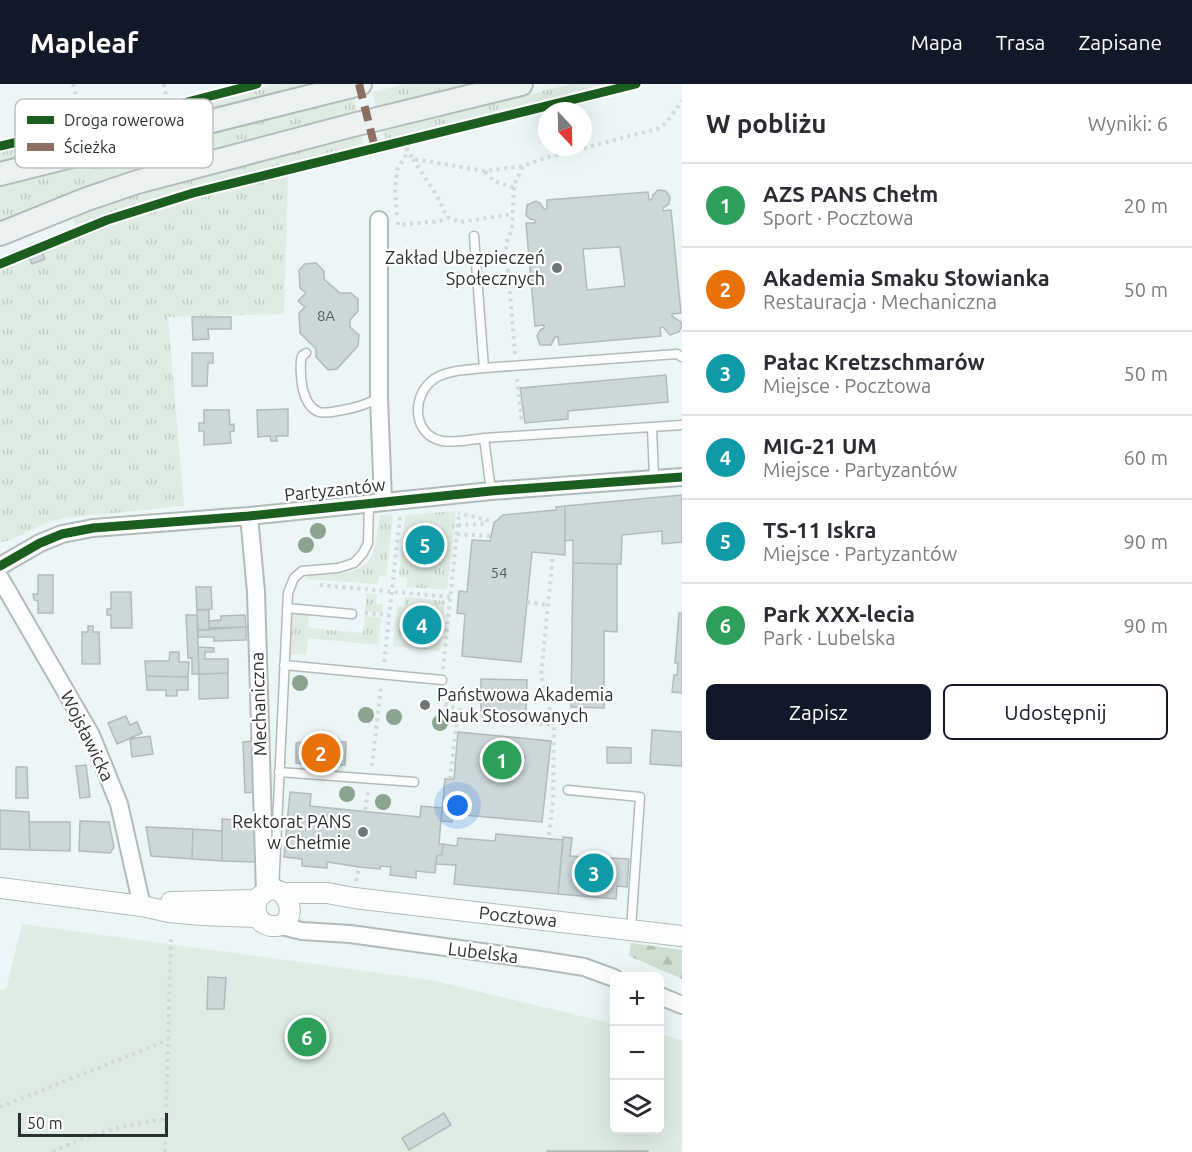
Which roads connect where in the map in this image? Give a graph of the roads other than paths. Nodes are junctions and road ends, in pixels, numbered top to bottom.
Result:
1 (360, 84) edge
2 (521, 84) edge
3 (213, 121) edge
4 (213, 163) edge
5 (24, 168) edge
6 (192, 168) edge
7 (0, 174) edge
8 (379, 220) dead end
9 (0, 234) edge
10 (474, 236) dead end
11 (306, 353) dead end
12 (682, 357) edge
13 (484, 368) junction
14 (379, 398) junction
15 (682, 425) edge
16 (652, 427) junction
17 (484, 438) junction
18 (682, 477) edge
19 (654, 479) junction
20 (491, 491) junction
21 (376, 502) junction
22 (249, 516) junction
23 (0, 566) edge
24 (0, 578) edge
25 (287, 608) junction
26 (352, 614) dead end
27 (284, 665) junction
28 (442, 680) road end
29 (279, 772) junction
30 (414, 782) dead end
31 (568, 790) dead end
32 (0, 888) edge
33 (274, 905) junction
34 (142, 906) junction
35 (631, 929) junction
36 (682, 932) edge
37 (610, 976) edge
38 (664, 998) edge
39 (682, 1005) edge

1 - 3 main road
2 - 4 main road
5 - 7 main road
6 - 9 main road
8 - 14 street
10 - 13 lane
11 - 14 lane
12 - 13 lane
13 - 17 lane
14 - 21 street
15 - 16 lane
16 - 17 lane
16 - 19 lane
17 - 20 lane
18 - 19 street, Partyzantów
19 - 20 street, Partyzantów
20 - 21 street, Partyzantów
21 - 22 street, Partyzantów
21 - 25 lane
22 - 23 street, Partyzantów
22 - 33 street, Mechaniczna
24 - 34 street, Wojsławicka
25 - 26 lane
25 - 27 lane
27 - 28 lane
27 - 29 lane
29 - 30 lane
29 - 33 lane
31 - 35 lane
32 - 34 street, Pocztowa
33 - 34 street, Pocztowa
33 - 35 street, Pocztowa
33 - 37 street, Lubelska
35 - 36 street, Pocztowa
38 - 39 street

